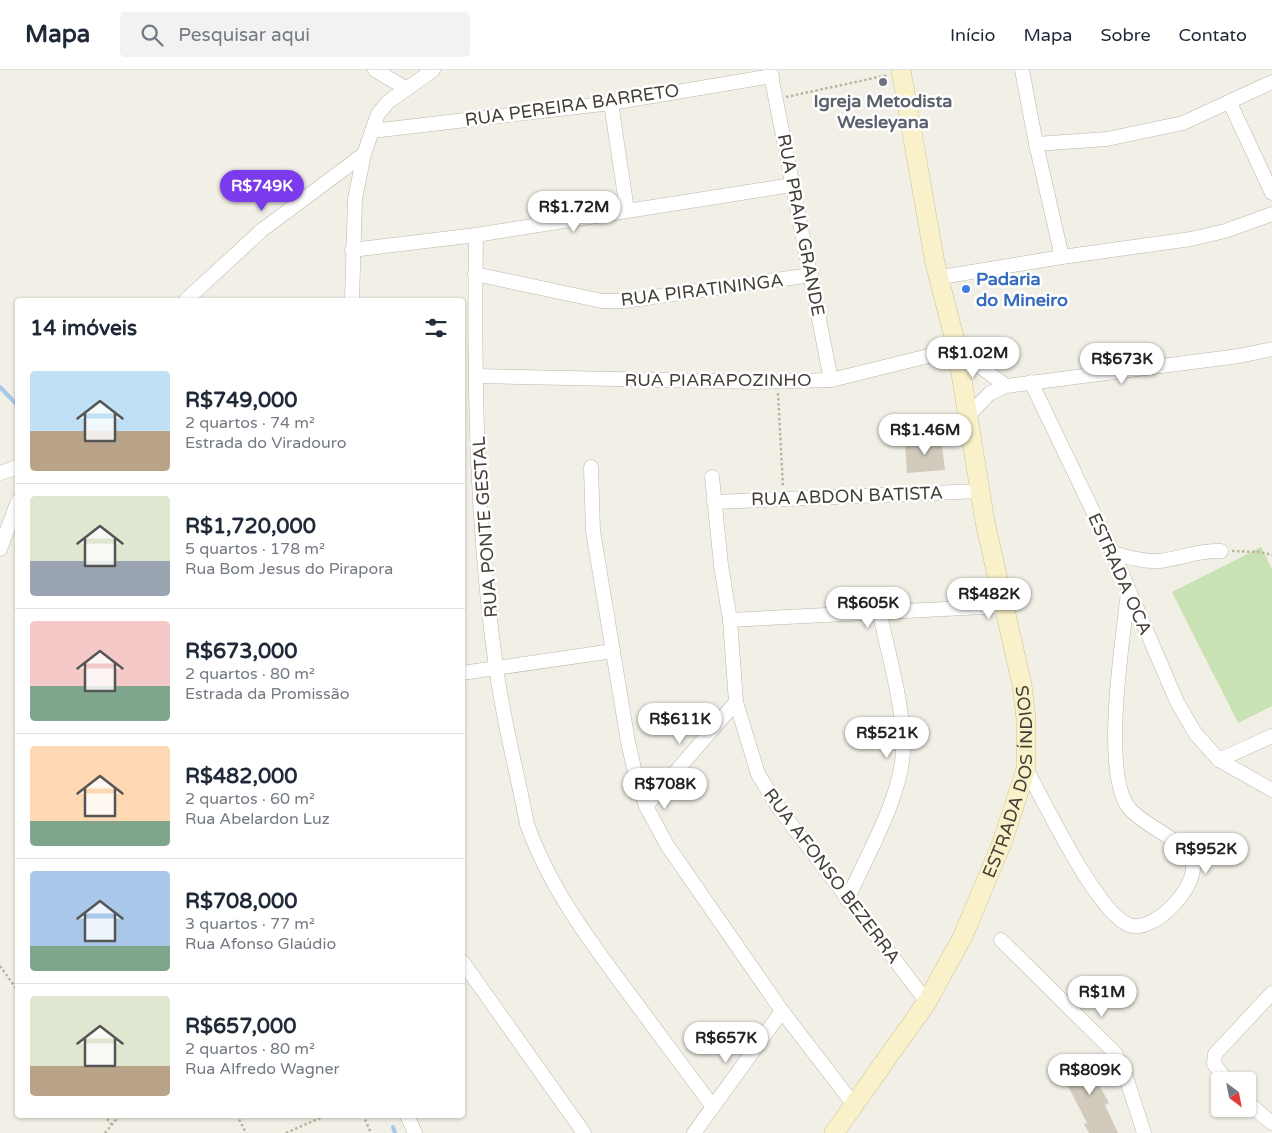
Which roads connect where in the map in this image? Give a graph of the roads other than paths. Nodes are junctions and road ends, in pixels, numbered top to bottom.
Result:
1 (375, 70) edge
2 (433, 70) edge
3 (1022, 70) edge
4 (902, 71) edge
5 (771, 73) edge
6 (1272, 82) edge
7 (407, 89) junction
8 (611, 103) junction
9 (1230, 103) junction
10 (372, 131) junction
11 (1036, 144) junction
12 (364, 154) junction
13 (792, 185) junction
14 (1272, 193) edge
15 (627, 210) junction
16 (1272, 214) edge
17 (476, 235) junction
18 (352, 250) junction
19 (1062, 257) junction
20 (475, 274) junction
21 (811, 276) junction
22 (941, 278) junction
23 (188, 298) edge
24 (352, 298) edge
25 (957, 349) junction
26 (1272, 349) edge
27 (476, 376) junction
28 (831, 380) junction
29 (1031, 382) junction
30 (1006, 386) junction
31 (967, 417) junction
32 (591, 467) dead end
33 (15, 468) edge
34 (0, 473) edge
35 (712, 477) dead end
36 (980, 491) junction
37 (714, 502) junction
38 (15, 509) edge
39 (0, 548) edge
40 (1221, 551) road end
41 (1113, 554) junction
42 (1128, 592) junction
43 (1004, 606) junction
44 (880, 614) junction
45 (730, 620) junction
46 (613, 651) junction
47 (496, 668) junction
48 (465, 673) edge
49 (736, 702) junction
50 (1272, 736) edge
51 (1219, 760) junction
52 (1026, 769) junction
53 (1272, 790) edge
54 (646, 806) junction
55 (847, 900) junction
56 (1001, 940) dead end
57 (465, 966) edge
58 (1272, 993) edge
59 (927, 1002) junction
60 (782, 1011) junction
61 (1220, 1072) edge
62 (854, 1105) junction
63 (712, 1107) junction
64 (1256, 1109) edge
65 (408, 1118) edge
66 (1272, 1123) edge
67 (415, 1133) edge
68 (584, 1133) edge
69 (694, 1133) edge
70 (834, 1133) edge
71 (1144, 1133) edge

1 - 7 street
2 - 7 street
3 - 11 street
4 - 22 street, ESTRADA DOS ÍNDIOS
5 - 8 street, RUA PEREIRA BARRETO
5 - 13 street, RUA PRAIA GRANDE
6 - 9 street
7 - 10 street
8 - 10 street, RUA PEREIRA BARRETO
8 - 15 street
9 - 11 street
9 - 14 street
10 - 12 street
11 - 19 street
12 - 18 street
12 - 23 street
13 - 15 street
13 - 21 street, RUA PRAIA GRANDE
15 - 17 street
16 - 19 street
17 - 18 street
17 - 20 street, RUA PONTE GESTAL
18 - 24 street
19 - 22 street
20 - 21 street, RUA PIRATININGA
20 - 27 street, RUA PONTE GESTAL
21 - 28 street, RUA PRAIA GRANDE
22 - 25 street, ESTRADA DOS ÍNDIOS
25 - 28 street, RUA PIARAPOZINHO
25 - 30 street
25 - 31 street, ESTRADA DOS ÍNDIOS
26 - 29 street
27 - 28 street, RUA PIARAPOZINHO
27 - 47 street, RUA PONTE GESTAL
29 - 30 street
29 - 41 street, ESTRADA OCA
30 - 31 street
31 - 36 street, ESTRADA DOS ÍNDIOS
32 - 46 street
33 - 34 street
35 - 37 street, RUA AFONSO BEZERRA
36 - 37 street, RUA ABDON BATISTA
36 - 43 street, ESTRADA DOS ÍNDIOS
37 - 45 street, RUA AFONSO BEZERRA
38 - 39 street
40 - 41 street
41 - 42 street, ESTRADA OCA
42 - 51 street, ESTRADA OCA
42 - 52 street
43 - 44 street
43 - 52 street, ESTRADA DOS ÍNDIOS
44 - 45 street
44 - 55 street
45 - 49 street, RUA AFONSO BEZERRA
46 - 47 street
46 - 54 street
47 - 48 street
47 - 63 street, RUA PONTE GESTAL
49 - 54 street
49 - 55 street, RUA AFONSO BEZERRA
50 - 51 street
51 - 53 street, ESTRADA OCA
52 - 59 street, ESTRADA DOS ÍNDIOS
54 - 60 street
55 - 59 street, RUA AFONSO BEZERRA
56 - 71 street
57 - 68 street
58 - 61 street
59 - 62 street, ESTRADA DOS ÍNDIOS
60 - 62 street
60 - 63 street
62 - 70 street, ESTRADA DOS ÍNDIOS
63 - 69 street
64 - 66 street
65 - 67 street

